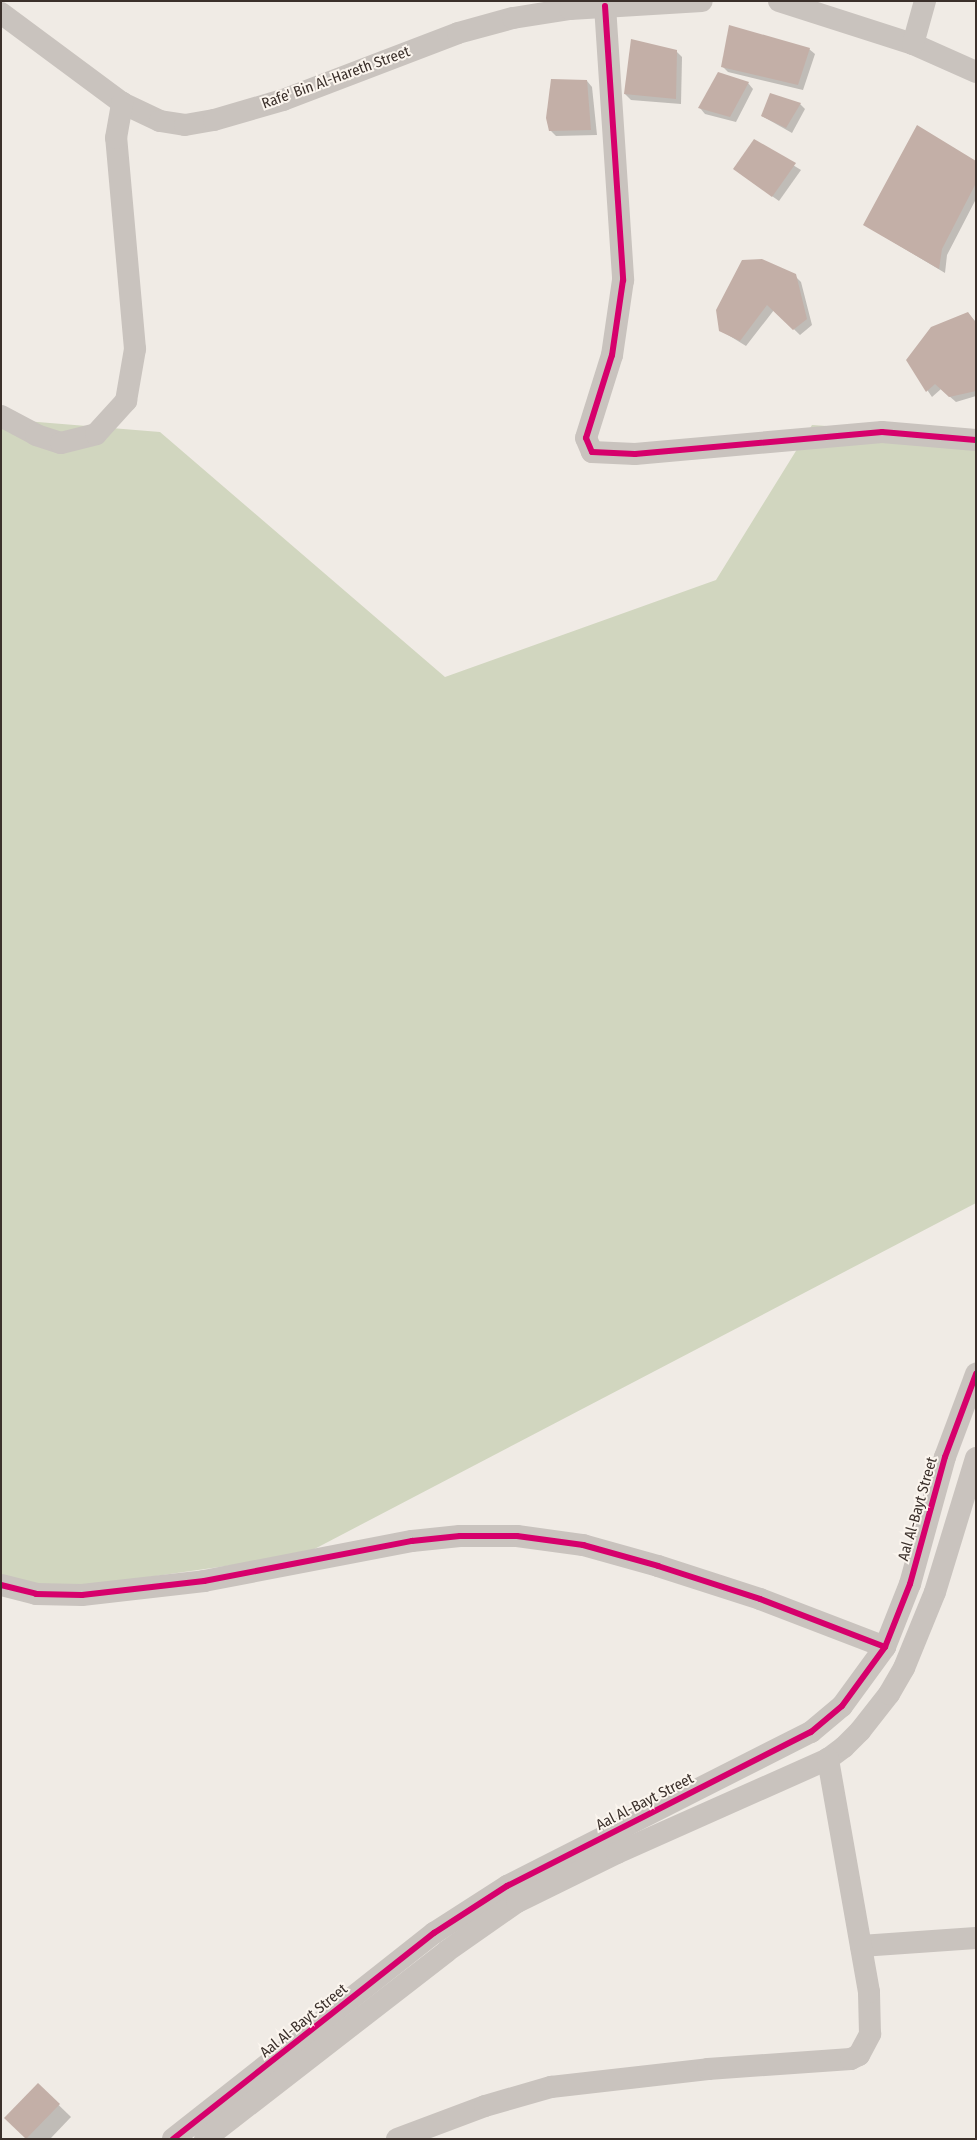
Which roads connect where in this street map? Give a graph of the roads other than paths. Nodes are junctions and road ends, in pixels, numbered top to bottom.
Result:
1 (702, 1) edge
2 (780, 1) edge
3 (925, 1) edge
4 (605, 6) junction
5 (1, 14) edge
6 (914, 44) junction
7 (976, 72) edge
8 (122, 103) junction
9 (1, 416) edge
10 (976, 440) edge
11 (976, 1374) edge
12 (976, 1458) edge
13 (1, 1585) edge
14 (885, 1646) junction
15 (828, 1759) junction
16 (976, 1938) edge
17 (861, 1946) junction
18 (173, 2139) edge
19 (205, 2139) edge
20 (397, 2139) edge

1 - 4 street, Rafe' Bin Al-Hareth Street
2 - 6 street
3 - 6 street
4 - 8 street, Rafe' Bin Al-Hareth Street
4 - 10 street
5 - 8 street, Rafe' Bin Al-Hareth Street
6 - 7 street
8 - 9 street
11 - 14 street, Aal Al-Bayt Street
12 - 15 street, Aal Al-Bayt Street
13 - 14 street
14 - 18 street, Aal Al-Bayt Street
15 - 17 street
15 - 19 street, Aal Al-Bayt Street
16 - 17 street
17 - 20 street

